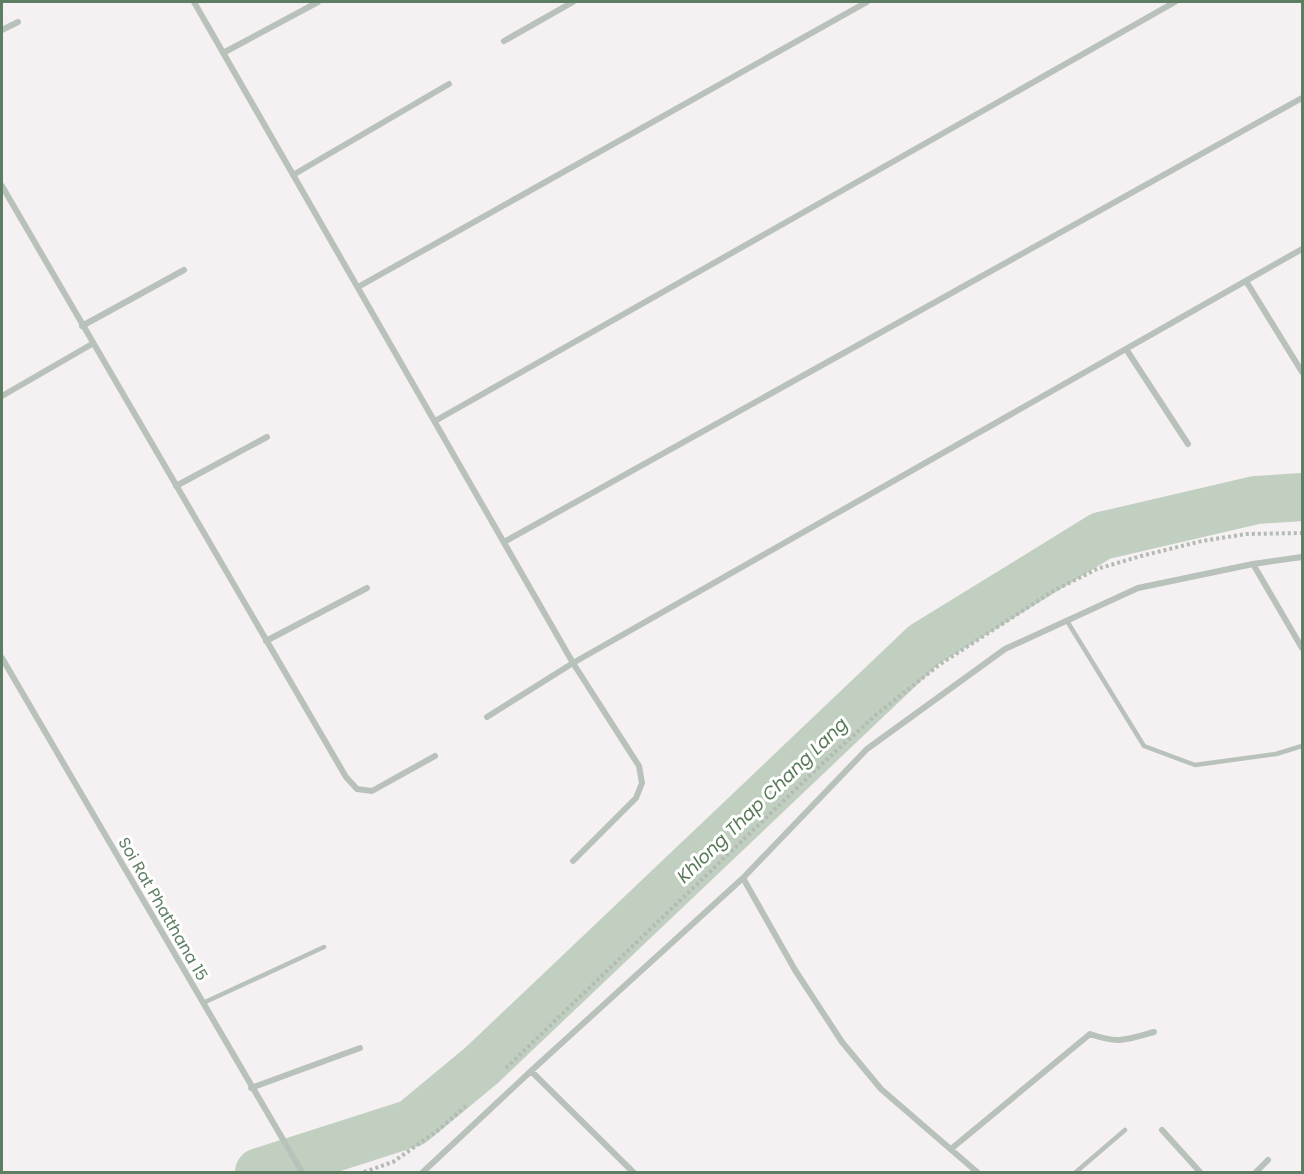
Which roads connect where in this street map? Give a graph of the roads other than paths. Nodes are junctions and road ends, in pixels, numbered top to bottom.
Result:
1 (194, 2) edge
2 (318, 2) edge
3 (573, 2) edge
4 (867, 2) edge
5 (1175, 2) edge
6 (18, 22) dead end
7 (2, 30) edge
8 (504, 41) dead end
9 (223, 53) junction
10 (449, 84) dead end
11 (1302, 100) edge
12 (293, 175) junction
13 (2, 186) edge
14 (1302, 249) edge
15 (184, 270) dead end
16 (1246, 281) junction
17 (358, 287) junction
18 (82, 326) junction
19 (92, 344) junction
20 (1126, 350) junction
21 (1302, 372) edge
22 (2, 396) edge
23 (435, 422) junction
24 (267, 437) dead end
25 (1188, 444) dead end
26 (176, 486) junction
27 (504, 542) junction
28 (1302, 557) edge
29 (1253, 564) junction
30 (368, 588) dead end
31 (1067, 621) junction
32 (266, 641) junction
33 (1302, 648) edge
34 (2, 658) edge
35 (573, 663) junction
36 (487, 717) dead end
37 (1302, 746) edge
38 (435, 756) dead end
39 (573, 861) dead end
40 (743, 878) junction
41 (324, 946) dead end
42 (202, 1004) junction
43 (1154, 1032) dead end
44 (360, 1048) dead end
45 (531, 1071) junction
46 (251, 1088) junction
47 (1125, 1130) dead end
48 (1162, 1130) dead end
49 (951, 1149) junction
50 (1268, 1160) dead end
51 (302, 1173) edge
52 (423, 1173) edge
53 (633, 1173) edge
54 (976, 1173) edge
55 (1076, 1173) edge
56 (1200, 1173) edge
57 (1256, 1173) edge

1 - 9 street
2 - 9 street
3 - 8 street
4 - 17 street
5 - 23 street
6 - 7 street
9 - 12 street
10 - 12 street
11 - 27 street
12 - 17 street
13 - 18 street
14 - 16 street
15 - 18 street
16 - 20 street
16 - 21 street
17 - 23 street
18 - 19 street
19 - 22 street
19 - 26 street
20 - 25 street
20 - 35 street
23 - 27 street
24 - 26 street
26 - 32 street
27 - 35 street
28 - 29 street
29 - 31 street
29 - 33 street
30 - 32 street
31 - 37 lane
31 - 40 street
32 - 38 street
34 - 42 street, Soi Rat Phatthana 15
35 - 36 street
35 - 39 street
40 - 45 street
40 - 49 street
41 - 42 lane
42 - 46 street, Soi Rat Phatthana 15
43 - 49 street
44 - 46 street
45 - 52 street
45 - 53 street
46 - 51 street, Soi Rat Phatthana 15
47 - 55 lane
48 - 56 street
49 - 54 street
50 - 57 street

